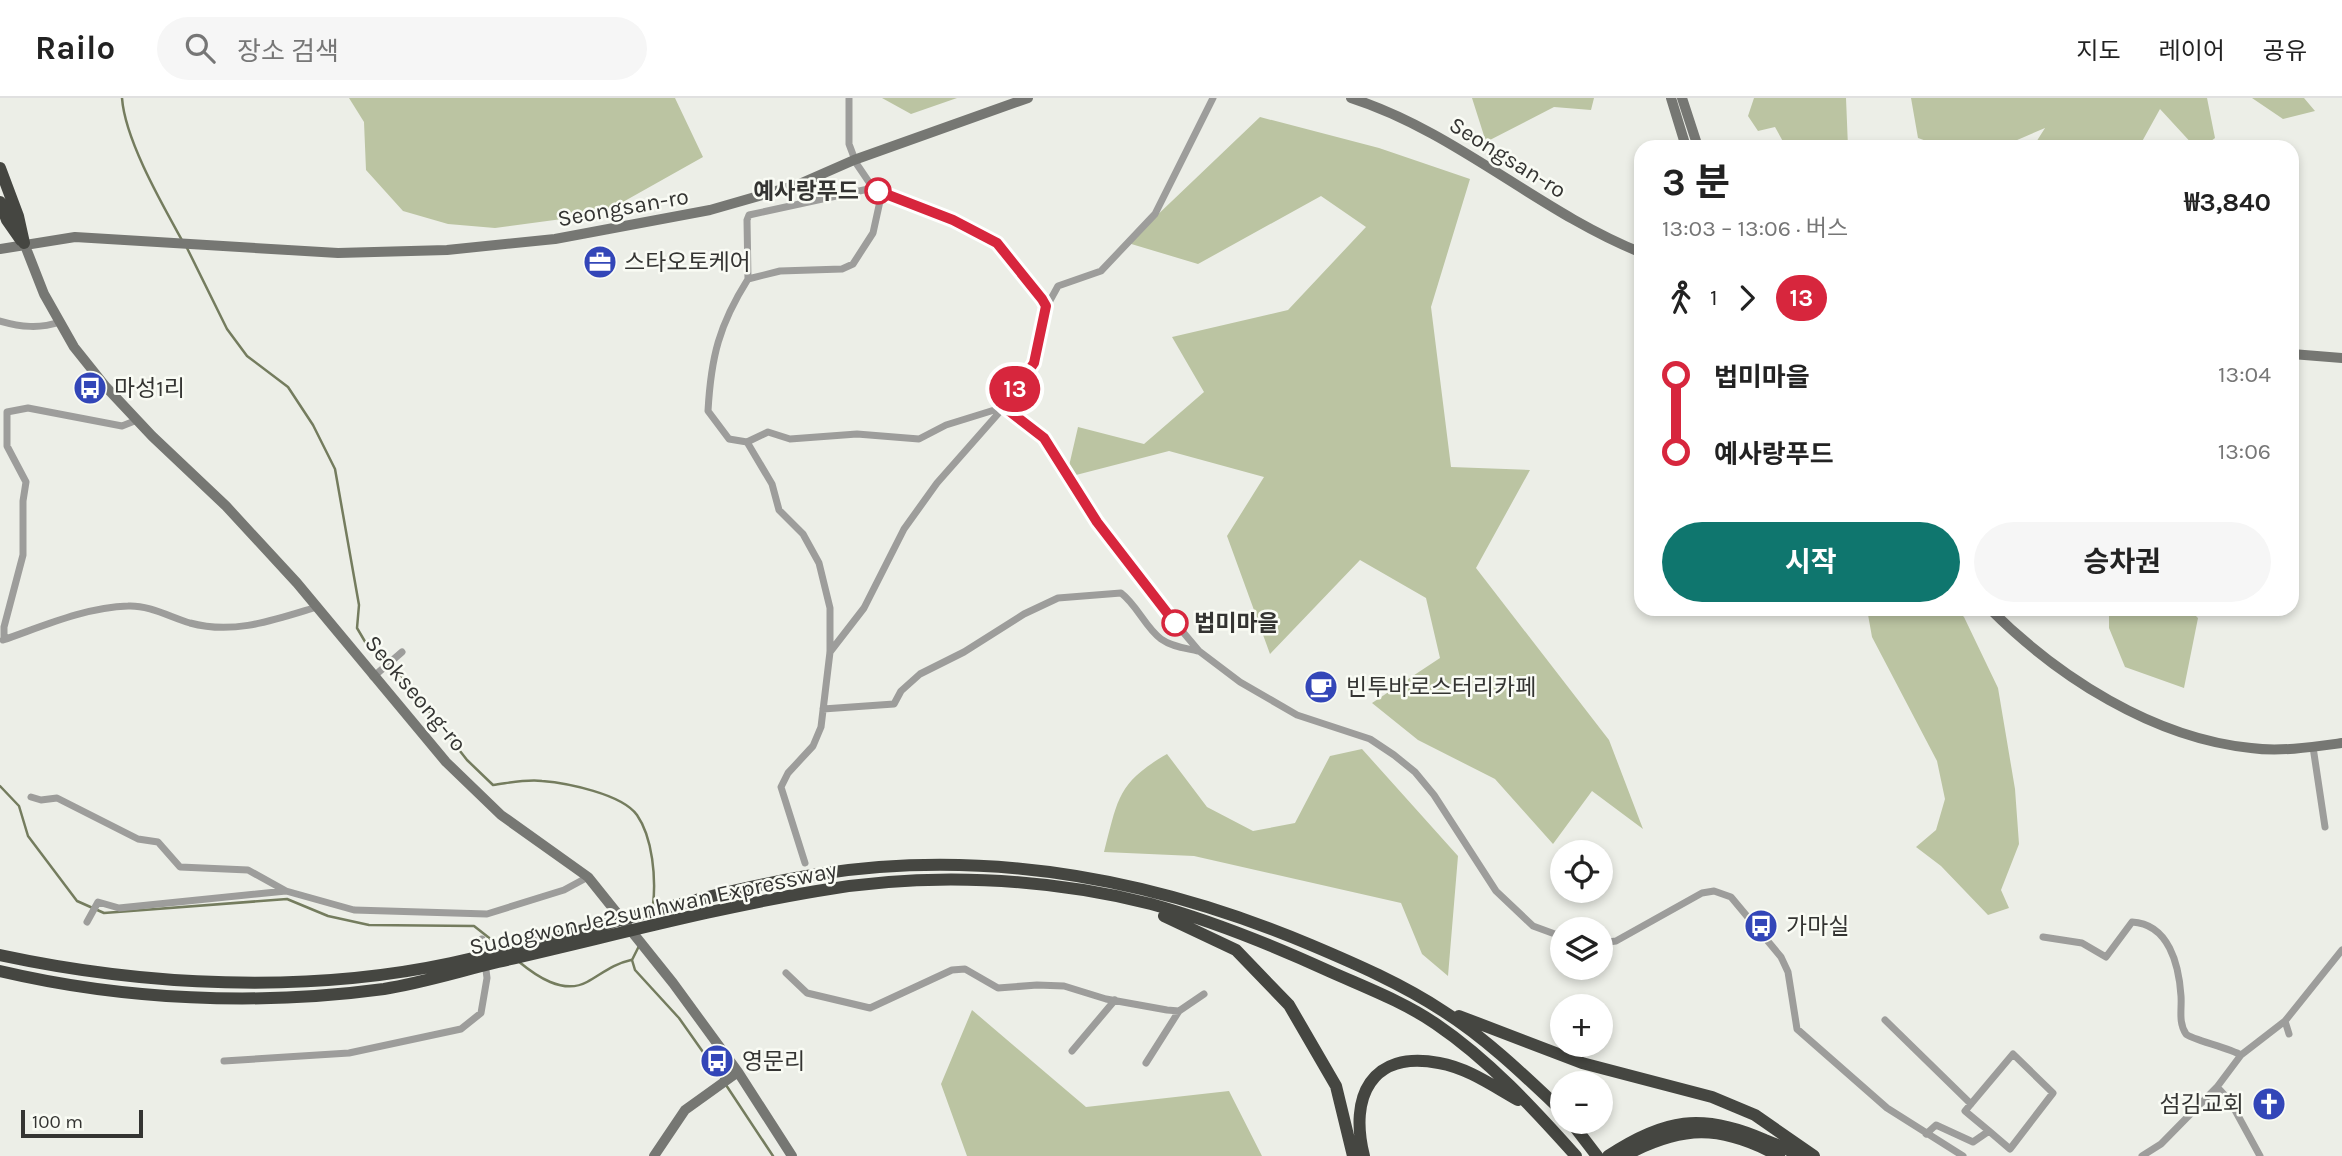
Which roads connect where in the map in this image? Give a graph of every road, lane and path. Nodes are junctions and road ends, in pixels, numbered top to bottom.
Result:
1 (849, 98) edge
2 (1028, 98) edge
3 (1213, 98) edge
4 (1351, 98) edge
5 (1671, 98) edge
6 (1682, 98) edge
7 (1684, 140) edge
8 (1696, 140) edge
9 (855, 160) junction
10 (0, 168) edge
11 (873, 188) junction
12 (882, 192) junction
13 (0, 202) edge
14 (24, 243) junction
15 (0, 249) edge
16 (1634, 250) edge
17 (748, 279) junction
18 (1046, 306) junction
19 (0, 321) edge
20 (60, 322) junction
21 (2299, 355) edge
22 (2342, 358) edge
23 (1004, 407) junction
24 (137, 420) junction
25 (747, 442) junction
26 (317, 607) junction
27 (1997, 616) edge
28 (2, 640) edge
29 (1199, 651) junction
30 (402, 652) dead end
31 (830, 652) junction
32 (373, 677) junction
33 (822, 709) junction
34 (2342, 743) edge
35 (2313, 747) junction
36 (31, 797) dead end
37 (2325, 827) dead end
38 (806, 863) dead end
39 (588, 877) junction
40 (286, 891) junction
41 (1151, 904) junction
42 (89, 919) dead end
43 (1550, 932) edge
44 (2043, 937) dead end
45 (482, 939) dead end
46 (1613, 941) edge
47 (2342, 950) edge
48 (0, 955) edge
49 (452, 968) junction
50 (0, 971) edge
51 (786, 972) dead end
52 (1204, 994) dead end
53 (1115, 1000) junction
54 (1179, 1011) junction
55 (1448, 1013) junction
56 (1885, 1020) dead end
57 (2285, 1021) junction
58 (2288, 1034) dead end
59 (1072, 1051) dead end
60 (2241, 1055) junction
61 (224, 1061) dead end
62 (1146, 1063) dead end
63 (734, 1074) junction
64 (2217, 1087) junction
65 (1550, 1101) edge
66 (1970, 1104) junction
67 (1533, 1109) junction
68 (1989, 1131) junction
69 (1583, 1134) edge
70 (1926, 1134) junction
71 (654, 1156) edge
72 (792, 1156) edge
73 (1353, 1156) edge
74 (1364, 1156) edge
75 (1576, 1156) edge
76 (1605, 1156) edge
77 (1624, 1156) edge
78 (1779, 1156) edge
79 (1800, 1156) edge
80 (1814, 1156) edge
81 (1963, 1156) edge
82 (2143, 1156) edge
83 (2260, 1156) edge

1 - 9 street
2 - 9 main road, Seongsan-ro
3 - 18 street
4 - 16 main road, Seongsan-ro
5 - 7 main road
6 - 8 main road
9 - 11 street
9 - 14 main road, Seongsan-ro
10 - 14 highway, Seokseong-ro
11 - 12 street
11 - 17 street
12 - 17 street
12 - 18 street
13 - 14 highway, Seokseong-ro
14 - 15 main road
14 - 20 main road, Seokseong-ro
17 - 25 street
18 - 23 street
19 - 20 street
20 - 24 main road, Seokseong-ro
21 - 22 main road
23 - 25 street
23 - 29 street
23 - 31 street
24 - 26 main road, Seokseong-ro
24 - 28 street
25 - 31 street
26 - 28 street
26 - 32 main road, Seokseong-ro
27 - 35 main road
29 - 33 street
29 - 43 street
30 - 32 street
31 - 33 street
32 - 39 main road, Seokseong-ro
33 - 38 street
34 - 35 main road
35 - 37 street
36 - 40 street
39 - 40 street
39 - 63 main road, Seokseong-ro
40 - 42 street
41 - 49 highway, Sudogwon Je2sunhwan Expressway
41 - 67 highway, Sudogwon Je2sunhwan Expressway
41 - 73 highway
44 - 60 street
45 - 61 street
46 - 70 street
47 - 57 street
48 - 49 highway, Sudogwon Je2sunhwan Expressway
49 - 50 highway, Sudogwon Je2sunhwan Expressway
49 - 55 highway, Sudogwon Je2sunhwan Expressway
51 - 53 street
52 - 54 street
53 - 54 street
53 - 59 street
54 - 62 street
55 - 65 highway, Sudogwon Je2sunhwan Expressway
55 - 80 highway
56 - 66 street
57 - 58 street
57 - 60 street
60 - 64 street
63 - 71 main road
63 - 72 main road, Seokseong-ro
64 - 82 street
64 - 83 street
66 - 68 street
66 - 68 street
67 - 74 highway
67 - 75 highway, Sudogwon Je2sunhwan Expressway
68 - 70 street
69 - 76 highway
70 - 81 street
76 - 79 highway
77 - 78 highway

